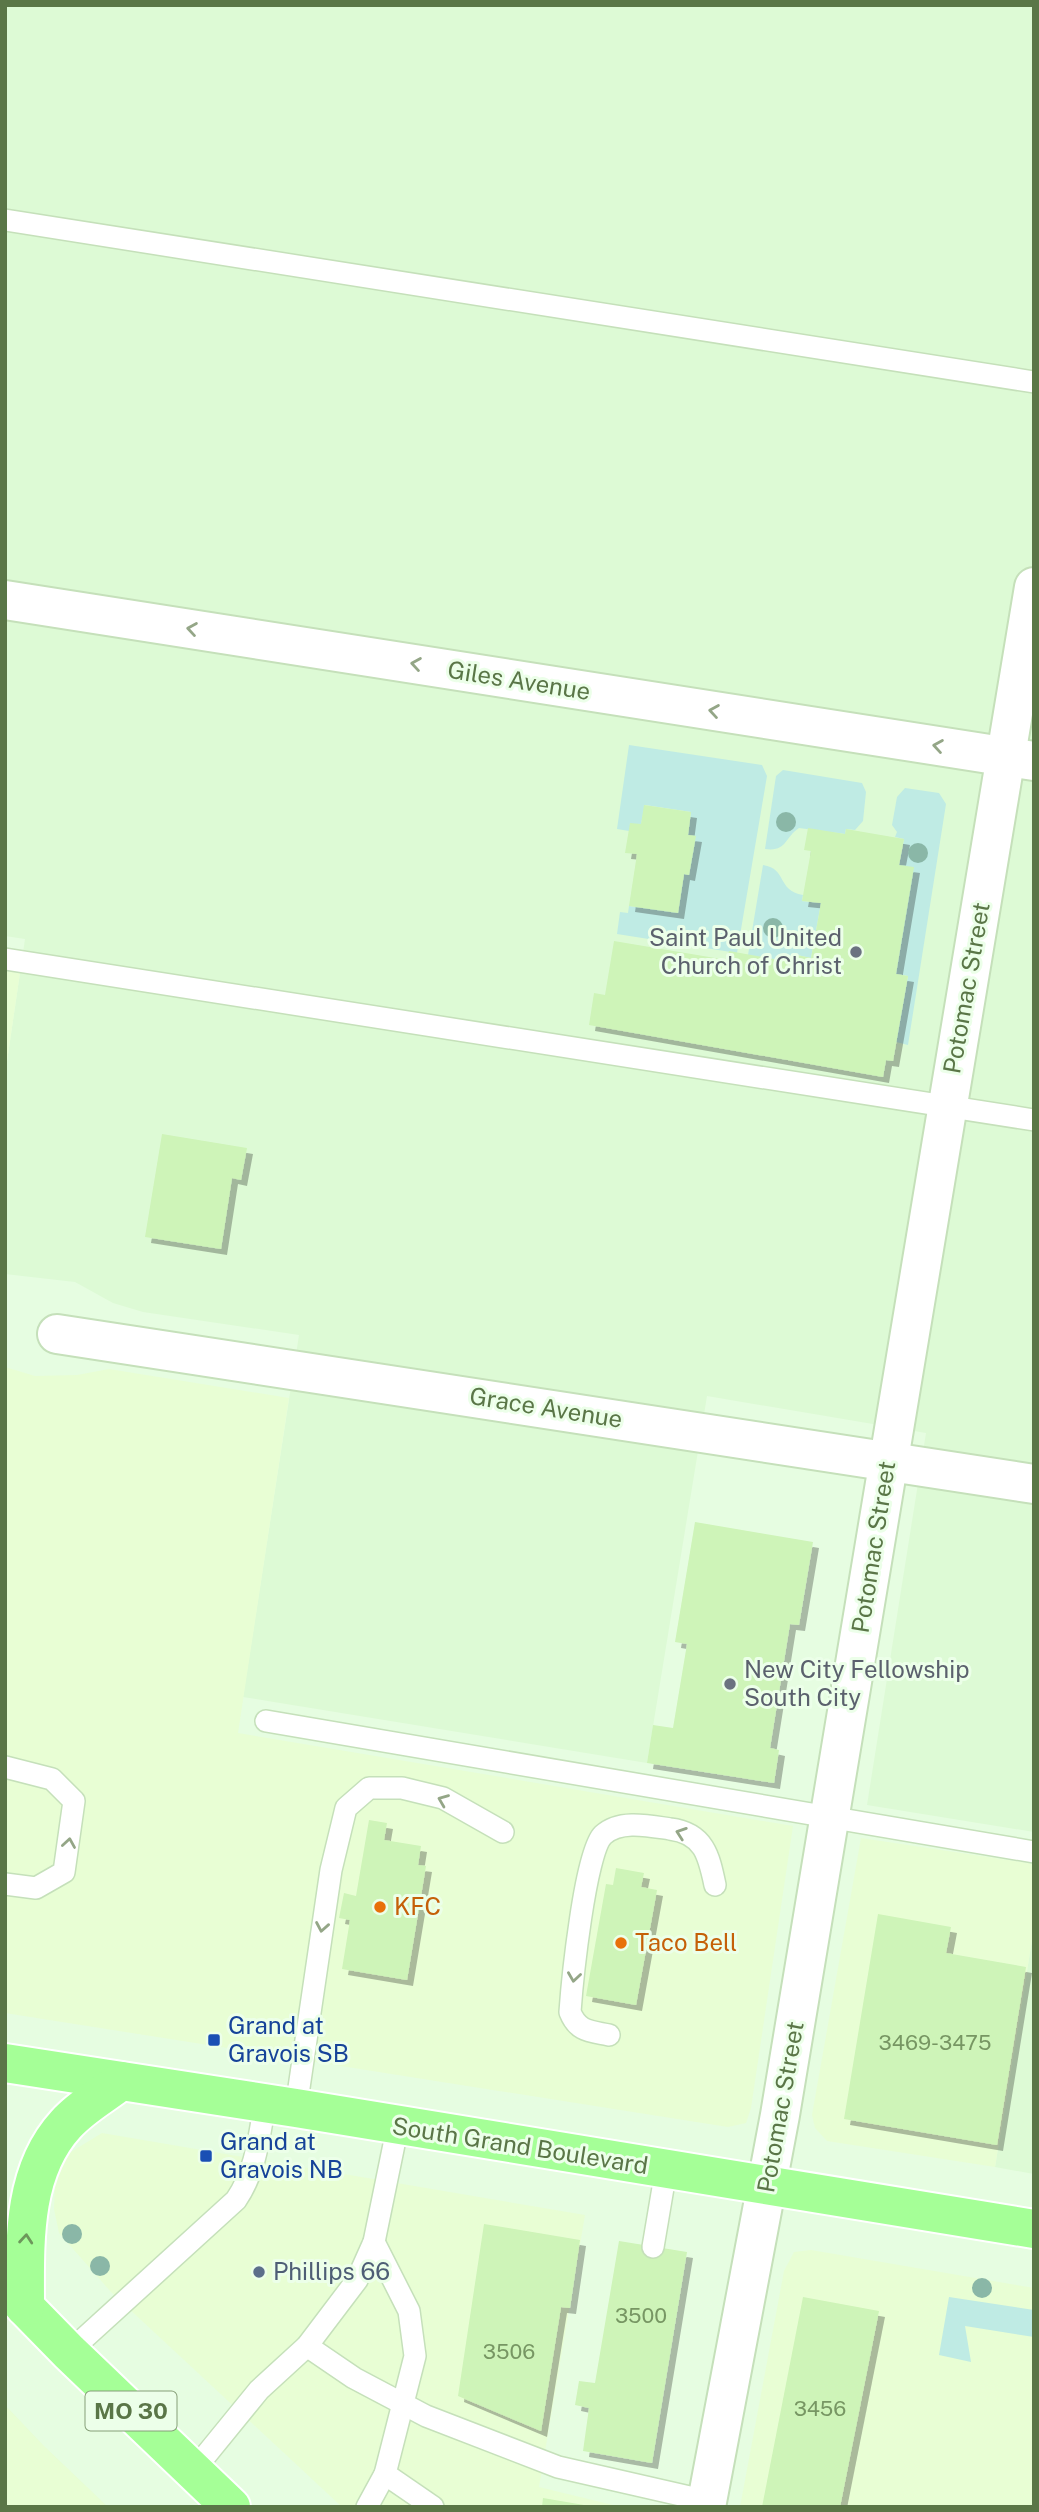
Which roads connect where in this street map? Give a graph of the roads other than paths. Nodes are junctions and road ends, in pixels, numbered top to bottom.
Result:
1 (5, 220) edge
2 (1034, 383) edge
3 (1034, 587) edge
4 (5, 600) edge
5 (1020, 759) edge
6 (5, 959) edge
7 (947, 1105) junction
8 (1034, 1120) edge
9 (57, 1334) dead end
10 (888, 1460) junction
11 (1034, 1484) edge
12 (267, 1721) dead end
13 (5, 1767) edge
14 (829, 1819) junction
15 (503, 1832) dead end
16 (1034, 1852) edge
17 (5, 1884) edge
18 (715, 1885) dead end
19 (609, 2035) dead end
20 (5, 2063) edge
21 (121, 2081) junction
22 (281, 2105) junction
23 (398, 2125) junction
24 (666, 2170) junction
25 (768, 2187) junction
26 (1034, 2229) edge
27 (374, 2242) junction
28 (653, 2247) dead end
29 (15, 2295) edge
30 (307, 2346) junction
31 (69, 2352) junction
32 (404, 2404) junction
33 (193, 2471) junction
34 (385, 2474) junction
35 (706, 2504) edge
36 (231, 2507) edge
37 (367, 2507) edge
38 (433, 2507) edge

1 - 2 lane
3 - 5 street, Potomac Street
5 -> 4 street, Giles Avenue
5 - 7 street, Potomac Street
6 - 7 lane
7 - 8 lane
7 - 10 street, Potomac Street
9 - 10 street, Grace Avenue
10 - 11 street, Grace Avenue
10 - 14 street, Potomac Street
12 - 14 lane
17 -> 13 lane
14 - 16 lane
14 - 25 street, Potomac Street
15 -> 22 lane
18 -> 19 lane
20 - 21 main road, South Grand Boulevard
21 - 22 main road, South Grand Boulevard
29 -> 21 main road
22 - 23 main road, South Grand Boulevard
22 - 31 lane
23 - 24 main road, South Grand Boulevard
23 - 27 lane
24 - 25 main road, South Grand Boulevard
24 - 28 lane
25 - 26 main road, South Grand Boulevard
25 - 35 street, Potomac Street
27 - 30 lane
27 - 32 lane
29 - 31 main road, MO 30
30 - 32 lane
30 - 33 lane
31 - 33 main road, MO 30
32 - 34 lane
32 - 35 lane
33 - 36 main road, MO 30
34 - 37 lane
34 - 38 lane

